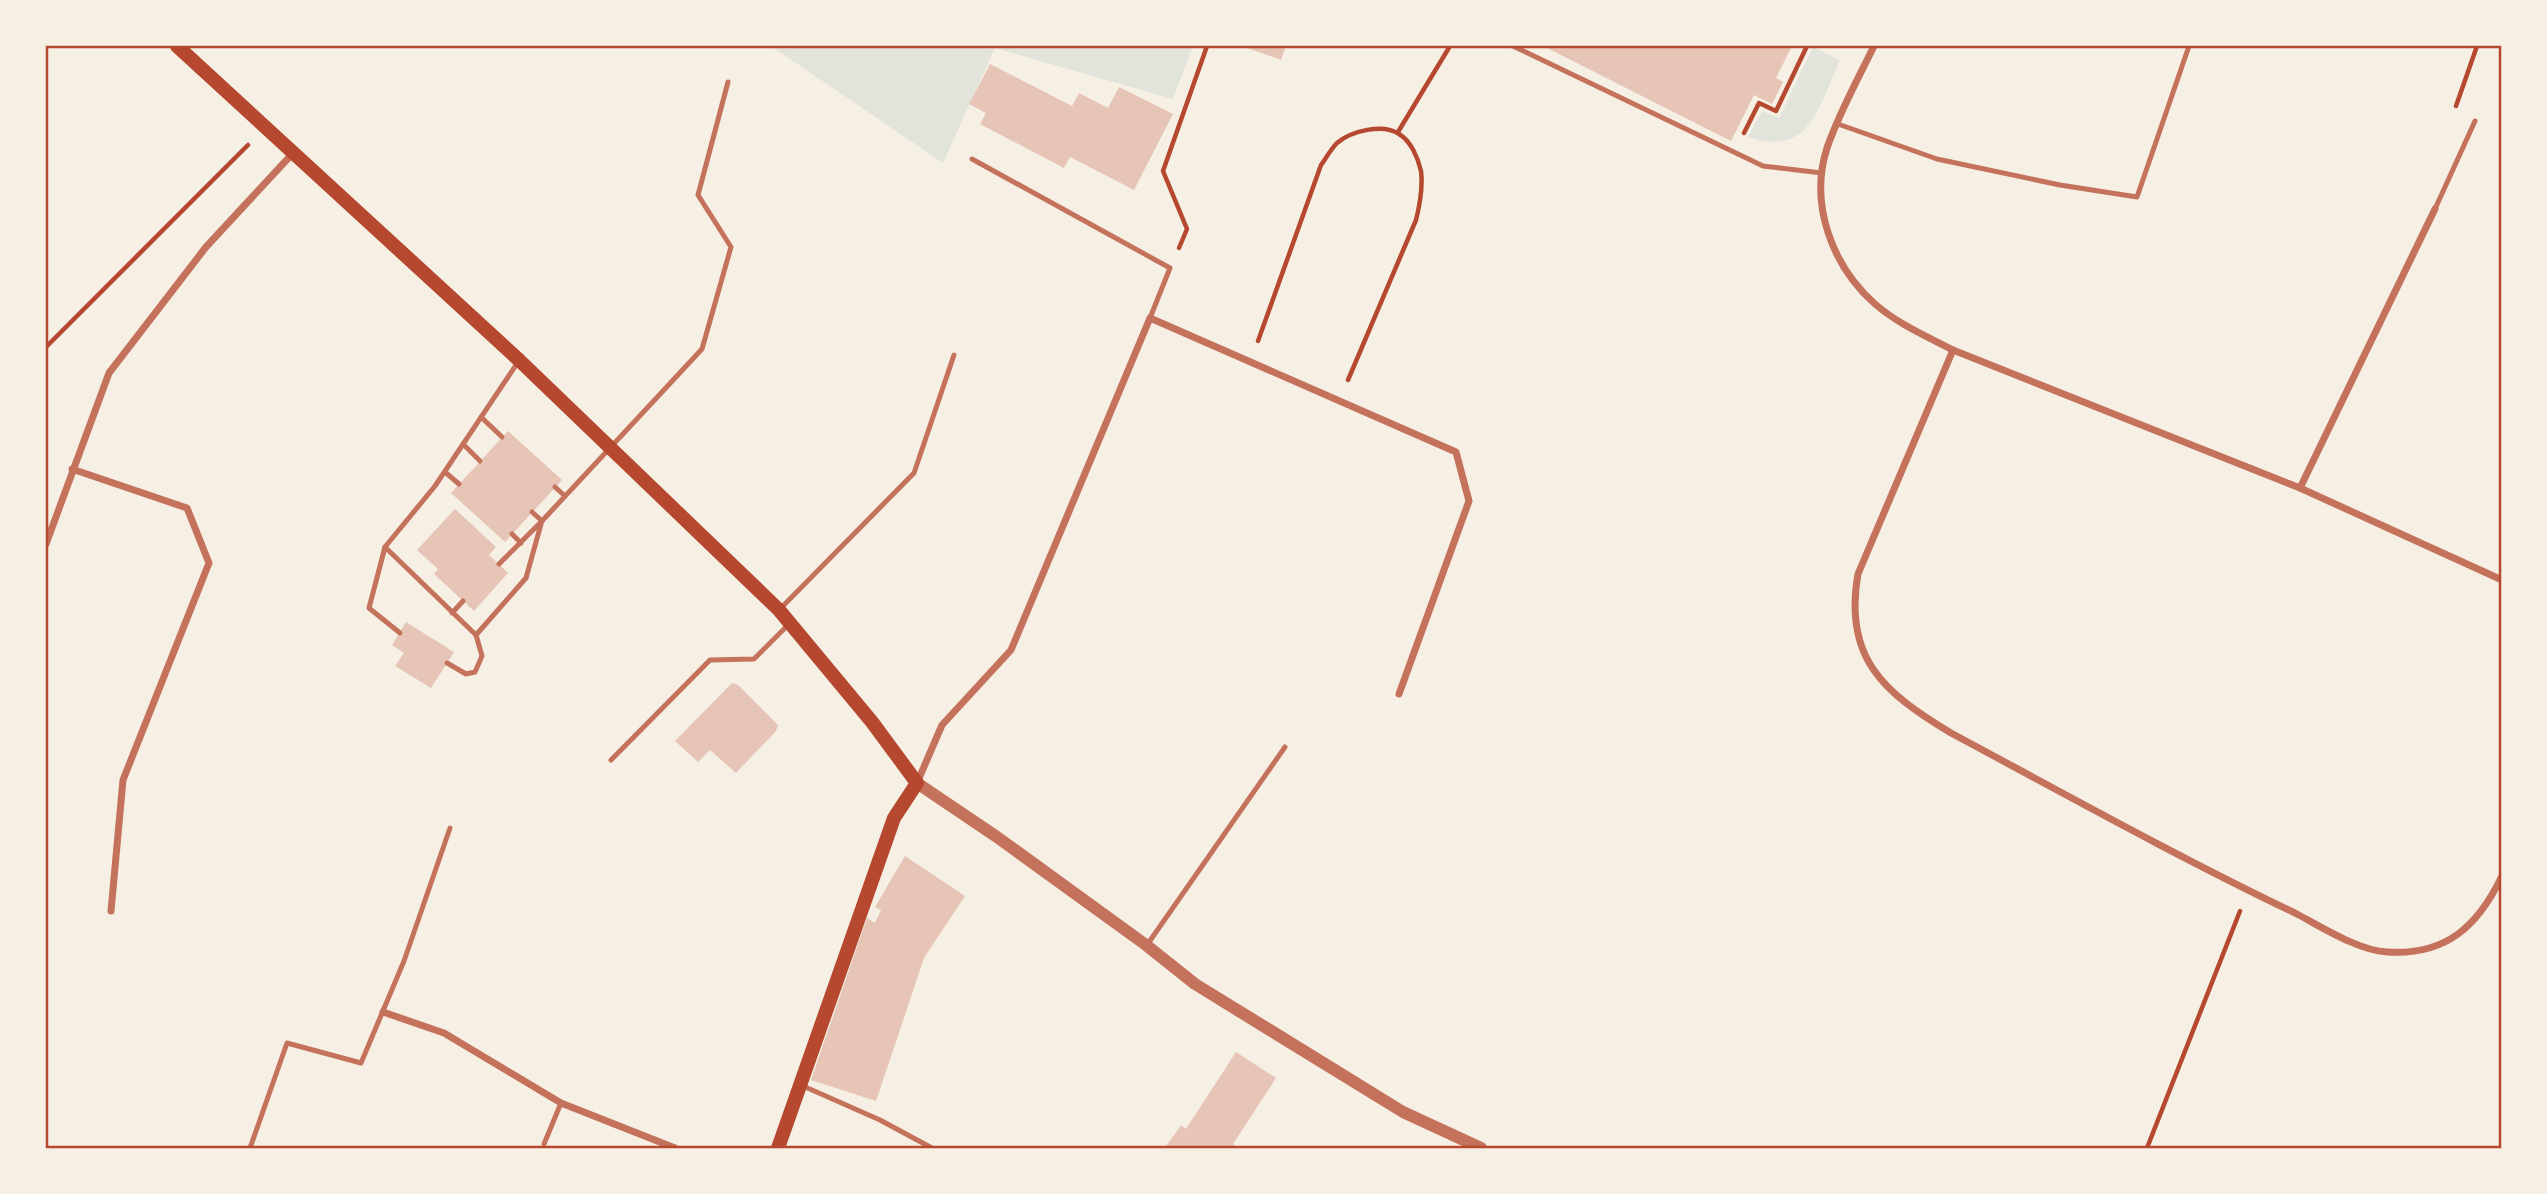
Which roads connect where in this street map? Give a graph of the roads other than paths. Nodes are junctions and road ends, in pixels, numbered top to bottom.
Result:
1 (1513, 46) edge
2 (1874, 46) edge
3 (2189, 46) edge
4 (183, 48) edge
5 (728, 82) dead end
6 (2475, 121) dead end
7 (1838, 124) junction
8 (293, 152) junction
9 (972, 159) dead end
10 (1822, 173) junction
11 (2435, 209) joint
12 (1150, 318) junction
13 (1953, 350) junction
14 (954, 355) dead end
15 (519, 360) junction
16 (481, 417) junction
17 (502, 437) dead end
18 (463, 444) junction
19 (610, 447) junction
20 (480, 461) dead end
21 (72, 469) junction
22 (445, 472) junction
23 (459, 484) dead end
24 (555, 487) dead end
25 (2300, 488) junction
26 (565, 496) junction
27 (533, 512) dead end
28 (542, 521) junction
29 (512, 534) dead end
30 (521, 543) junction
31 (46, 544) edge
32 (384, 547) junction
33 (499, 564) dead end
34 (2501, 580) edge
35 (463, 601) dead end
36 (779, 610) junction
37 (452, 613) junction
38 (790, 623) junction
39 (400, 633) dead end
40 (477, 635) junction
41 (447, 663) dead end
42 (1399, 694) dead end
43 (1285, 747) dead end
44 (611, 760) dead end
45 (917, 783) junction
46 (450, 828) dead end
47 (2501, 876) edge
48 (111, 911) dead end
49 (1146, 945) junction
50 (383, 1013) junction
51 (800, 1085) junction
52 (561, 1103) junction
53 (544, 1144) dead end
54 (1462, 1145) edge
55 (250, 1149) edge
56 (674, 1149) edge
57 (778, 1149) edge
58 (932, 1149) edge
59 (1481, 1149) edge

1 - 10 lane
2 - 7 street
3 - 7 lane
4 - 8 main road
5 - 19 lane
6 - 11 lane
7 - 10 street
8 - 15 main road
8 - 21 street
9 - 12 lane
10 - 13 street
11 - 25 street
12 - 42 street
12 - 45 street
13 - 25 street
13 - 47 street
14 - 36 lane
15 - 16 lane
15 - 19 main road
16 - 17 lane
16 - 18 lane
18 - 20 lane
18 - 22 lane
19 - 26 lane
19 - 36 main road
21 - 31 street
21 - 48 street
22 - 23 lane
22 - 32 lane
24 - 26 lane
25 - 34 street
26 - 28 lane
27 - 28 lane
28 - 30 lane
28 - 40 lane
29 - 30 lane
30 - 33 lane
32 - 37 lane
32 - 39 lane
35 - 37 lane
36 - 38 main road
37 - 40 lane
38 - 44 lane
38 - 45 main road
40 - 41 lane
43 - 49 lane
45 - 49 street
45 - 51 main road
46 - 50 lane
49 - 54 street
50 - 52 street
50 - 55 lane
51 - 57 main road
51 - 58 lane
52 - 53 lane
52 - 56 street
54 - 59 street

